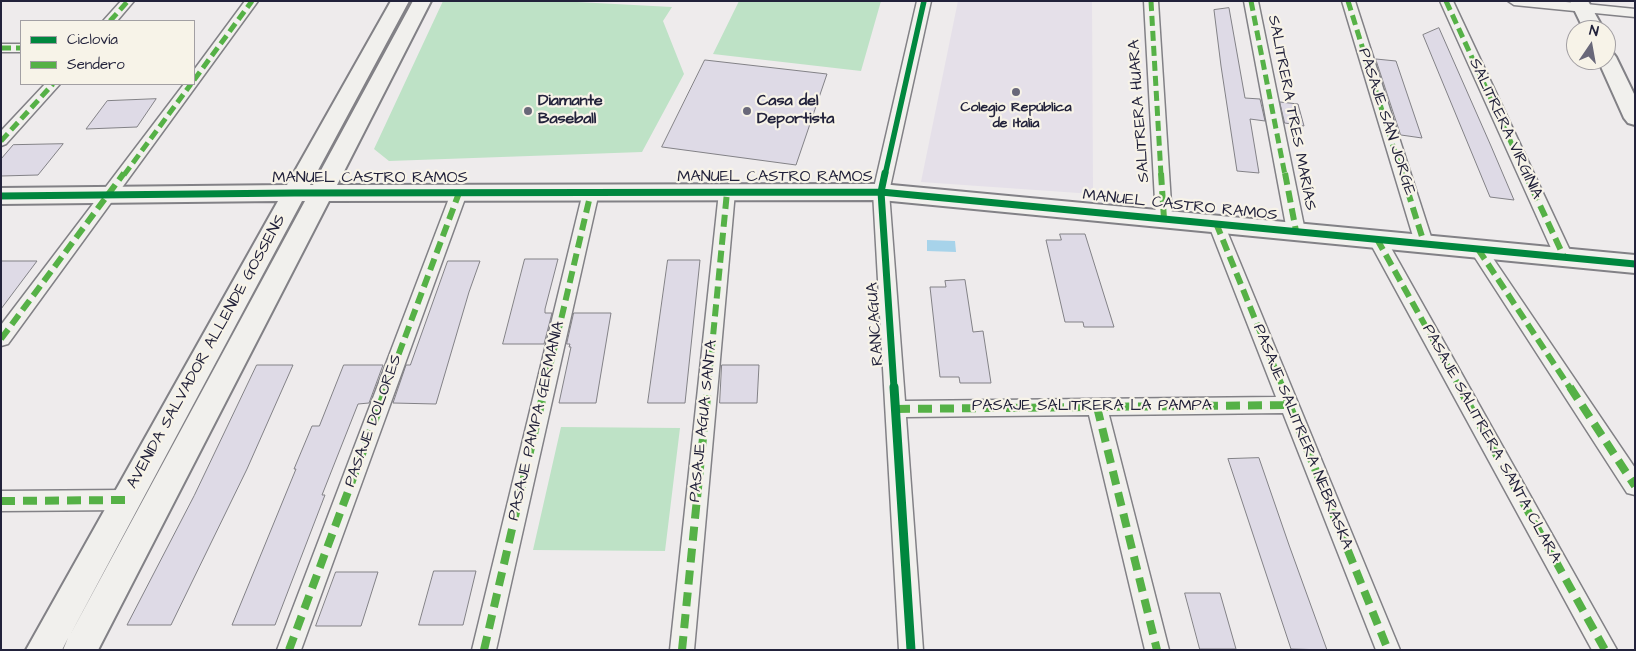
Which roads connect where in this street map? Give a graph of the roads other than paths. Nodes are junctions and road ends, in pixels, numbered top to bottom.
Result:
1 (128, 1) edge
2 (252, 1) edge
3 (400, 1) edge
4 (422, 1) edge
5 (924, 1) edge
6 (1150, 1) edge
7 (1251, 1) edge
8 (1348, 1) edge
9 (1446, 1) edge
10 (1514, 1) edge
11 (1581, 5) edge
12 (1635, 13) edge
13 (111, 20) edge
14 (1589, 20) edge
15 (1, 48) edge
16 (20, 48) edge
17 (1613, 70) edge
18 (195, 79) edge
19 (52, 85) edge
20 (190, 85) edge
21 (1635, 118) edge
22 (5, 133) edge
23 (590, 192) junction
24 (727, 192) junction
25 (882, 192) junction
26 (294, 193) junction
27 (322, 193) junction
28 (459, 193) junction
29 (108, 195) junction
30 (1, 196) edge
31 (1164, 219) junction
32 (1216, 223) junction
33 (1296, 231) junction
34 (1377, 239) junction
35 (1424, 243) junction
36 (1478, 249) junction
37 (1564, 257) junction
38 (1635, 264) edge
39 (1, 340) edge
40 (1289, 406) junction
41 (1097, 407) junction
42 (896, 408) junction
43 (1635, 486) edge
44 (126, 500) junction
45 (1, 501) edge
46 (43, 650) edge
47 (80, 650) edge
48 (289, 650) edge
49 (484, 650) edge
50 (682, 650) edge
51 (911, 650) edge
52 (1157, 650) edge
53 (1388, 650) edge
54 (1605, 650) edge

1 - 13 street
2 - 18 street
3 - 26 main road, AVENIDA SALVADOR ALLENDE GOSSENS
4 - 27 main road, AVENIDA SALVADOR ALLENDE GOSSENS
5 - 25 street, RANCAGUA
6 - 31 street, SALITRERA HUARA
7 - 33 street, SALITRERA TRES MARÍAS
8 - 35 street, PASAJE SAN JORGE
9 - 37 street, SALITRERA VIRGINIA
10 - 11 street
11 - 12 street
11 - 14 main road
15 - 16 street
17 - 21 main road
19 - 22 street
20 - 29 street
23 - 24 street, MANUEL CASTRO RAMOS
23 - 28 street, MANUEL CASTRO RAMOS
23 - 49 street, PASAJE PAMPA GERMANIA
24 - 25 street, MANUEL CASTRO RAMOS
24 - 50 street, PASAJE AGUA SANTA
25 - 31 main road, MANUEL CASTRO RAMOS
25 - 42 street, RANCAGUA
26 - 27 main road, MANUEL CASTRO RAMOS
26 - 29 main road, MANUEL CASTRO RAMOS
26 - 44 main road, AVENIDA SALVADOR ALLENDE GOSSENS
27 - 28 street, MANUEL CASTRO RAMOS
27 - 47 main road, AVENIDA SALVADOR ALLENDE GOSSENS
28 - 48 street, PASAJE DOLORES
29 - 30 main road, MANUEL CASTRO RAMOS
29 - 39 street
31 - 32 main road, MANUEL CASTRO RAMOS
32 - 33 main road, MANUEL CASTRO RAMOS
32 - 40 street, PASAJE SALITRERA NEBRASKA
33 - 34 main road, MANUEL CASTRO RAMOS
34 - 35 main road, MANUEL CASTRO RAMOS
34 - 54 street, PASAJE SALITRERA SANTA CLARA
35 - 36 main road, MANUEL CASTRO RAMOS
36 - 37 main road, MANUEL CASTRO RAMOS
36 - 43 street
37 - 38 main road, MANUEL CASTRO RAMOS
40 - 41 street, PASAJE SALITRERA LA PAMPA
40 - 53 street, PASAJE SALITRERA NEBRASKA
41 - 42 street, PASAJE SALITRERA LA PAMPA
41 - 52 street
42 - 51 street, RANCAGUA
44 - 45 street
44 - 46 main road, AVENIDA SALVADOR ALLENDE GOSSENS

